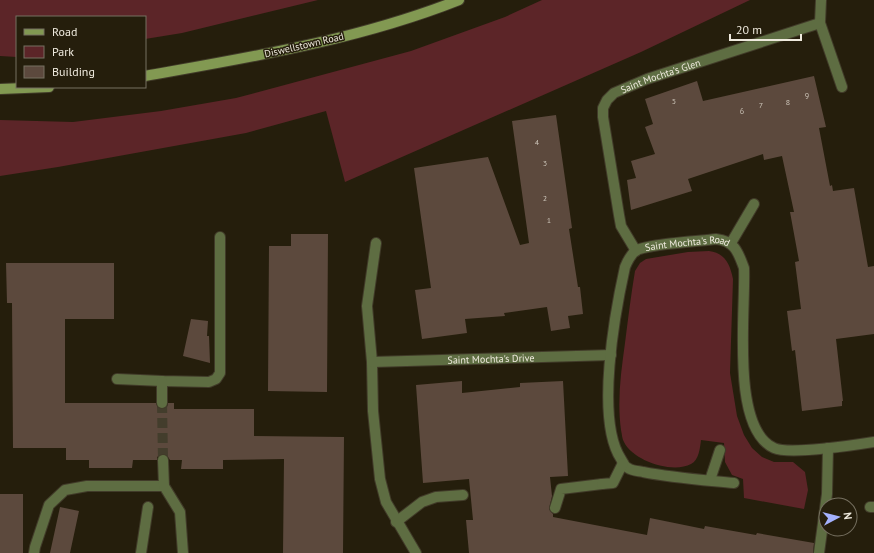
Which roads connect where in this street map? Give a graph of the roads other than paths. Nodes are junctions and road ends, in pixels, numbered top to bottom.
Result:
1 (459, 0) edge
2 (821, 0) edge
3 (820, 23) junction
4 (146, 76) edge
5 (842, 87) dead end
6 (24, 88) edge
7 (0, 89) edge
8 (754, 204) dead end
9 (220, 237) dead end
10 (376, 243) dead end
11 (731, 243) junction
12 (636, 251) junction
13 (611, 355) junction
14 (372, 362) junction
15 (118, 379) dead end
16 (162, 382) junction
17 (162, 403) tunnel mouth
18 (874, 442) edge
19 (828, 448) junction
20 (720, 450) dead end
21 (163, 460) tunnel mouth
22 (624, 463) junction
23 (710, 480) junction
24 (734, 482) dead end
25 (164, 486) junction
26 (463, 495) dead end
27 (148, 507) dead end
28 (555, 508) dead end
29 (396, 522) junction
30 (34, 553) edge
31 (141, 553) edge
32 (183, 553) edge
33 (416, 553) edge
34 (819, 553) edge

1 - 4 street, Diswellstown Road
2 - 3 street
3 - 5 street
3 - 12 street, Saint Mochta's Glen
6 - 7 street
8 - 11 street
9 - 16 street
10 - 14 street
11 - 12 street, Saint Mochta's Road
11 - 19 street, Saint Mochta's Road
12 - 13 street, Saint Mochta's Road
13 - 14 street, Saint Mochta's Drive
13 - 22 street, Saint Mochta's Road
14 - 29 street
15 - 16 street
16 - 17 street
18 - 19 street, Saint Mochta's Road
19 - 34 street
20 - 23 street
21 - 25 street
22 - 23 street
22 - 28 street
23 - 24 street
25 - 30 street
25 - 32 street
26 - 29 street
27 - 31 street
29 - 33 street

